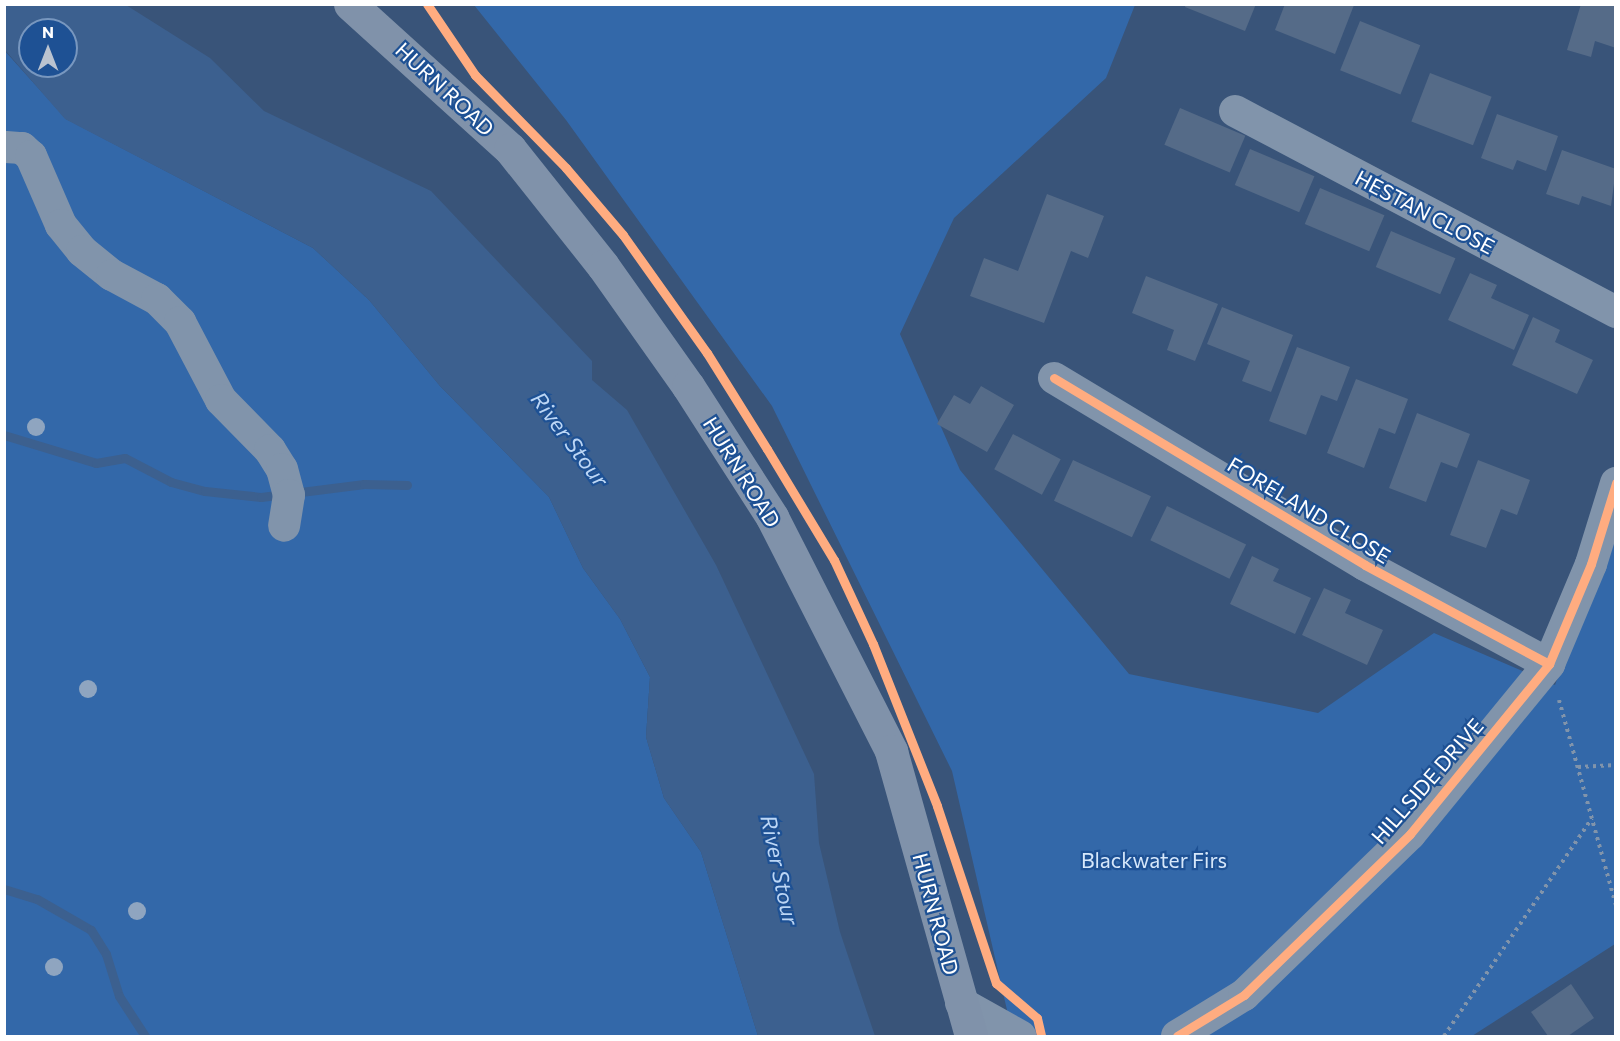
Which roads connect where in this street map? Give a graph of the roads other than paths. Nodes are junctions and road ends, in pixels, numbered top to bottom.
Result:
1 (366, 9) edge
2 (1235, 111) dead end
3 (6, 147) dead end
4 (1616, 312) edge
5 (1054, 378) dead end
6 (1616, 483) edge
7 (287, 506) dead end
8 (1549, 664) junction
9 (961, 1003) junction
10 (971, 1036) edge
11 (1020, 1036) edge
12 (1177, 1036) edge

1 - 9 main road, HURN ROAD
2 - 4 street, HESTAN CLOSE
3 - 7 street
5 - 8 street, FORELAND CLOSE
6 - 8 street, HILLSIDE DRIVE
8 - 12 street, HILLSIDE DRIVE
9 - 10 main road, HURN ROAD
9 - 11 street

